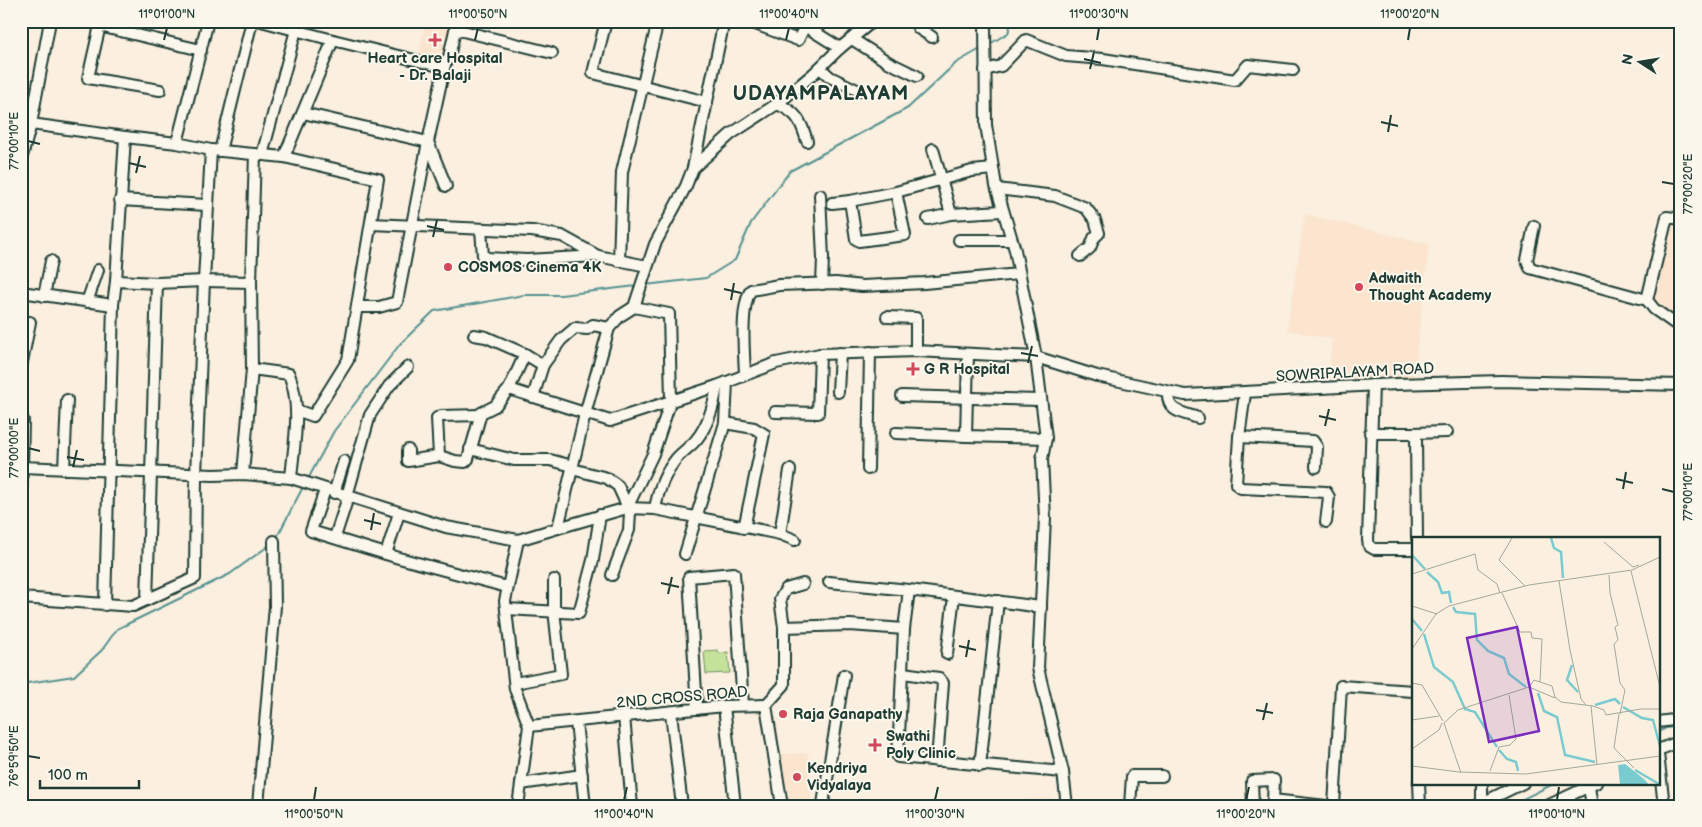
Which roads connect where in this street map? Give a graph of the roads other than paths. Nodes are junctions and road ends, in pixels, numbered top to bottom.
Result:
1 (50, 21) edge
2 (208, 21) edge
3 (252, 21) edge
4 (261, 21) edge
5 (606, 21) edge
6 (658, 21) edge
7 (724, 21) edge
8 (747, 21) edge
9 (874, 21) edge
10 (923, 21) edge
11 (985, 21) edge
12 (100, 24) edge
13 (806, 24) edge
14 (456, 25) edge
15 (296, 30) junction
16 (932, 37) dead end
17 (852, 38) junction
18 (333, 40) junction
19 (840, 48) junction
20 (201, 50) junction
21 (552, 53) dead end
22 (445, 64) junction
23 (820, 68) junction
24 (985, 70) junction
25 (1293, 70) dead end
26 (917, 76) dead end
27 (642, 85) junction
28 (160, 90) dead end
29 (858, 91) dead end
30 (707, 102) junction
31 (777, 104) junction
32 (302, 112) junction
33 (31, 124) junction
34 (125, 137) junction
35 (807, 141) dead end
36 (428, 142) junction
37 (177, 143) junction
38 (933, 149) dead end
39 (216, 150) junction
40 (258, 154) junction
41 (284, 157) junction
42 (21, 160) edge
43 (692, 168) junction
44 (994, 169) junction
45 (942, 178) junction
46 (446, 186) dead end
47 (997, 189) junction
48 (896, 192) junction
49 (820, 195) dead end
50 (120, 200) junction
51 (850, 201) junction
52 (832, 203) dead end
53 (207, 205) junction
54 (1002, 211) junction
55 (952, 214) junction
56 (928, 219) dead end
57 (1681, 219) edge
58 (371, 224) junction
59 (412, 226) junction
60 (1534, 226) dead end
61 (481, 229) junction
62 (959, 240) dead end
63 (1011, 240) junction
64 (598, 256) junction
65 (1080, 256) dead end
66 (50, 261) dead end
67 (619, 261) junction
68 (647, 266) junction
69 (98, 270) dead end
70 (1019, 274) junction
71 (116, 281) junction
72 (204, 281) junction
73 (250, 282) junction
74 (157, 283) junction
75 (822, 284) junction
76 (21, 292) edge
77 (44, 296) junction
78 (1647, 300) junction
79 (87, 302) junction
80 (113, 305) junction
81 (357, 307) junction
82 (634, 307) junction
83 (887, 317) dead end
84 (30, 322) dead end
85 (609, 328) junction
86 (1681, 328) edge
87 (474, 335) dead end
88 (916, 351) junction
89 (870, 352) junction
90 (840, 353) junction
91 (525, 354) junction
92 (820, 354) junction
93 (968, 355) junction
94 (1036, 357) junction
95 (543, 365) junction
96 (408, 367) dead end
97 (252, 369) junction
98 (22, 370) edge
99 (745, 373) junction
100 (727, 382) junction
101 (1372, 385) junction
102 (1681, 385) edge
103 (717, 386) junction
104 (509, 389) junction
105 (838, 392) dead end
106 (1168, 392) junction
107 (1246, 393) junction
108 (902, 396) dead end
109 (533, 397) junction
110 (967, 398) junction
111 (67, 400) dead end
112 (671, 400) junction
113 (1040, 400) junction
114 (296, 410) junction
115 (775, 412) dead end
116 (585, 414) junction
117 (480, 415) junction
118 (1198, 418) dead end
119 (21, 420) edge
120 (725, 424) junction
121 (1447, 432) dead end
122 (1370, 433) junction
123 (1412, 433) junction
124 (896, 434) dead end
125 (966, 436) junction
126 (1239, 437) junction
127 (1046, 438) junction
128 (470, 449) junction
129 (408, 450) dead end
130 (439, 456) junction
131 (344, 461) dead end
132 (22, 467) junction
133 (1316, 467) dead end
134 (64, 468) junction
135 (573, 468) junction
136 (868, 469) dead end
137 (108, 470) junction
138 (790, 470) dead end
139 (151, 472) junction
140 (196, 474) junction
141 (243, 474) junction
142 (294, 480) junction
143 (329, 491) junction
144 (21, 493) edge
145 (348, 496) junction
146 (627, 508) junction
147 (655, 509) junction
148 (399, 514) junction
149 (600, 516) junction
150 (695, 518) junction
151 (1326, 522) dead end
152 (558, 528) junction
153 (744, 528) junction
154 (780, 534) junction
155 (336, 537) junction
156 (1417, 537) edge
157 (518, 540) junction
158 (795, 540) dead end
159 (274, 541) dead end
160 (1412, 550) edge
161 (386, 554) junction
162 (685, 554) dead end
163 (612, 574) dead end
164 (554, 580) dead end
165 (830, 582) dead end
166 (802, 584) dead end
167 (507, 587) junction
168 (909, 590) junction
169 (954, 596) junction
170 (21, 598) edge
171 (147, 600) junction
172 (998, 601) junction
173 (104, 605) junction
174 (1041, 607) junction
175 (506, 609) junction
176 (554, 610) junction
177 (784, 627) junction
178 (904, 629) junction
179 (947, 654) dead end
180 (903, 673) junction
181 (844, 675) dead end
182 (515, 683) junction
183 (1412, 691) edge
184 (743, 705) junction
185 (766, 705) junction
186 (724, 706) junction
187 (697, 709) junction
188 (671, 713) junction
189 (624, 716) junction
190 (1681, 719) edge
191 (576, 722) junction
192 (1660, 722) edge
193 (529, 726) junction
194 (1681, 741) edge
195 (1660, 751) edge
196 (937, 761) junction
197 (980, 766) junction
198 (1660, 770) edge
199 (1063, 772) junction
200 (582, 775) junction
201 (1162, 776) dead end
202 (521, 784) junction
203 (1419, 784) edge
204 (1482, 784) edge
205 (1521, 784) edge
206 (1593, 785) edge
207 (823, 804) dead end
208 (1479, 804) edge
209 (258, 806) edge
210 (518, 806) edge
211 (585, 806) edge
212 (632, 806) edge
213 (682, 806) edge
214 (735, 806) edge
215 (782, 806) edge
216 (1067, 806) edge
217 (1130, 806) edge
218 (1253, 806) edge
219 (1326, 806) edge
220 (1334, 806) edge
221 (1420, 806) edge
222 (1547, 806) edge
223 (1592, 806) edge
224 (1664, 806) edge

1 - 33 street
2 - 20 street
3 - 39 street
4 - 15 street
5 - 27 street
6 - 27 street
7 - 30 street
8 - 13 street
9 - 17 street
10 - 16 street
11 - 24 street
12 - 20 street
12 - 28 street
13 - 19 street
14 - 21 street
14 - 22 street
15 - 18 street
15 - 40 street
17 - 19 street
17 - 26 street
18 - 22 street
18 - 32 street
19 - 23 street
20 - 37 street
22 - 36 street
23 - 29 street
23 - 31 street
24 - 25 street
24 - 44 street
27 - 30 street
27 - 67 street
30 - 43 street
31 - 35 street
31 - 43 street
32 - 36 street
32 - 41 street
33 - 34 street
33 - 42 street
34 - 37 street
34 - 50 street
36 - 46 street
36 - 59 street
37 - 39 street
38 - 45 street
39 - 40 street
39 - 53 street
40 - 41 street
40 - 73 street
41 - 58 street
43 - 68 street
44 - 45 street
44 - 47 street
45 - 48 street
45 - 55 street
47 - 54 street
47 - 65 street
48 - 51 street
48 - 51 street
49 - 75 street
50 - 53 street
50 - 71 street
51 - 52 street
53 - 72 street
54 - 55 street
54 - 63 street
55 - 56 street
57 - 78 street
58 - 59 street
58 - 81 street
59 - 61 street
59 - 81 street
60 - 78 street
61 - 64 street
61 - 64 street
62 - 63 street
63 - 70 street
64 - 67 street
66 - 77 street
67 - 68 street
68 - 82 street
69 - 79 street
70 - 75 street
70 - 94 street
71 - 74 street
71 - 80 street
72 - 73 street
72 - 74 street
72 - 140 street
73 - 97 street
74 - 139 street
75 - 99 street
76 - 77 street
77 - 79 street
78 - 86 street
79 - 80 street
80 - 137 street
81 - 114 street
82 - 85 street
82 - 112 street
83 - 88 street
84 - 98 street
85 - 95 street
85 - 116 street
87 - 91 street
88 - 89 street, SOWRIPALAYAM ROAD
88 - 93 street, SOWRIPALAYAM ROAD
89 - 90 street, SOWRIPALAYAM ROAD
89 - 136 street
90 - 92 street, SOWRIPALAYAM ROAD
90 - 105 street
91 - 95 street
91 - 104 street
92 - 99 street, SOWRIPALAYAM ROAD
92 - 115 street
93 - 94 street, SOWRIPALAYAM ROAD
93 - 110 street
94 - 106 street, SOWRIPALAYAM ROAD
94 - 113 street
95 - 109 street
96 - 145 street
97 - 114 street
97 - 141 street
99 - 100 street, SOWRIPALAYAM ROAD
100 - 103 street, SOWRIPALAYAM ROAD
100 - 120 street
101 - 102 street, SOWRIPALAYAM ROAD
101 - 107 street, SOWRIPALAYAM ROAD
101 - 122 street
103 - 112 street, SOWRIPALAYAM ROAD
103 - 147 street
104 - 109 street, SOWRIPALAYAM ROAD
104 - 117 street
106 - 107 street, SOWRIPALAYAM ROAD
106 - 118 street
107 - 126 street
108 - 110 street
109 - 116 street, SOWRIPALAYAM ROAD
110 - 113 street
110 - 125 street
111 - 134 street
112 - 116 street, SOWRIPALAYAM ROAD
112 - 146 street
113 - 127 street
114 - 142 street
116 - 135 street
117 - 128 street
117 - 130 street
119 - 132 street
120 - 150 street
120 - 153 street
121 - 123 street
122 - 123 street
122 - 160 street
123 - 156 street
124 - 125 street
125 - 127 street
126 - 133 street
126 - 151 street
127 - 174 street
128 - 130 street
128 - 135 street
129 - 130 street
131 - 143 street
132 - 134 street
132 - 144 street
134 - 137 street
135 - 146 street
135 - 152 street
137 - 139 street
137 - 173 street
138 - 154 street
139 - 140 street
139 - 171 street
140 - 141 street
140 - 171 street
141 - 142 street
142 - 143 street
143 - 145 street
143 - 155 street
145 - 148 street
145 - 155 street
146 - 147 street
146 - 149 street
146 - 163 street
147 - 150 street
148 - 157 street
148 - 161 street
149 - 152 street
149 - 176 street
150 - 153 street
150 - 162 street
152 - 157 street
153 - 154 street
154 - 158 street
155 - 161 street
157 - 167 street
159 - 209 street
161 - 167 street
164 - 176 street
165 - 168 street
166 - 177 street
167 - 175 street
168 - 169 street
168 - 178 street
169 - 172 street
169 - 179 street
170 - 173 street
171 - 173 street
172 - 174 street
172 - 197 street
174 - 199 street
175 - 176 street
175 - 182 street
176 - 182 street
177 - 178 street
177 - 185 street
178 - 180 street
180 - 196 street
180 - 196 street
181 - 207 street
182 - 193 street
183 - 220 street
184 - 185 street, 2ND CROSS ROAD
184 - 186 street, 2ND CROSS ROAD
184 - 187 street
185 - 215 street, 2ND CROSS ROAD
186 - 187 street, 2ND CROSS ROAD
186 - 214 street
187 - 188 street, 2ND CROSS ROAD
188 - 189 street, 2ND CROSS ROAD
188 - 213 street
189 - 191 street, 2ND CROSS ROAD
189 - 212 street
190 - 192 street
191 - 193 street, 2ND CROSS ROAD
191 - 200 street
193 - 202 street
194 - 195 street
196 - 197 street
197 - 199 street
198 - 224 street
199 - 216 street
200 - 202 street
200 - 211 street
201 - 217 street
202 - 210 street
203 - 221 street
204 - 208 street
205 - 208 street
206 - 222 street
206 - 223 street
218 - 219 street

